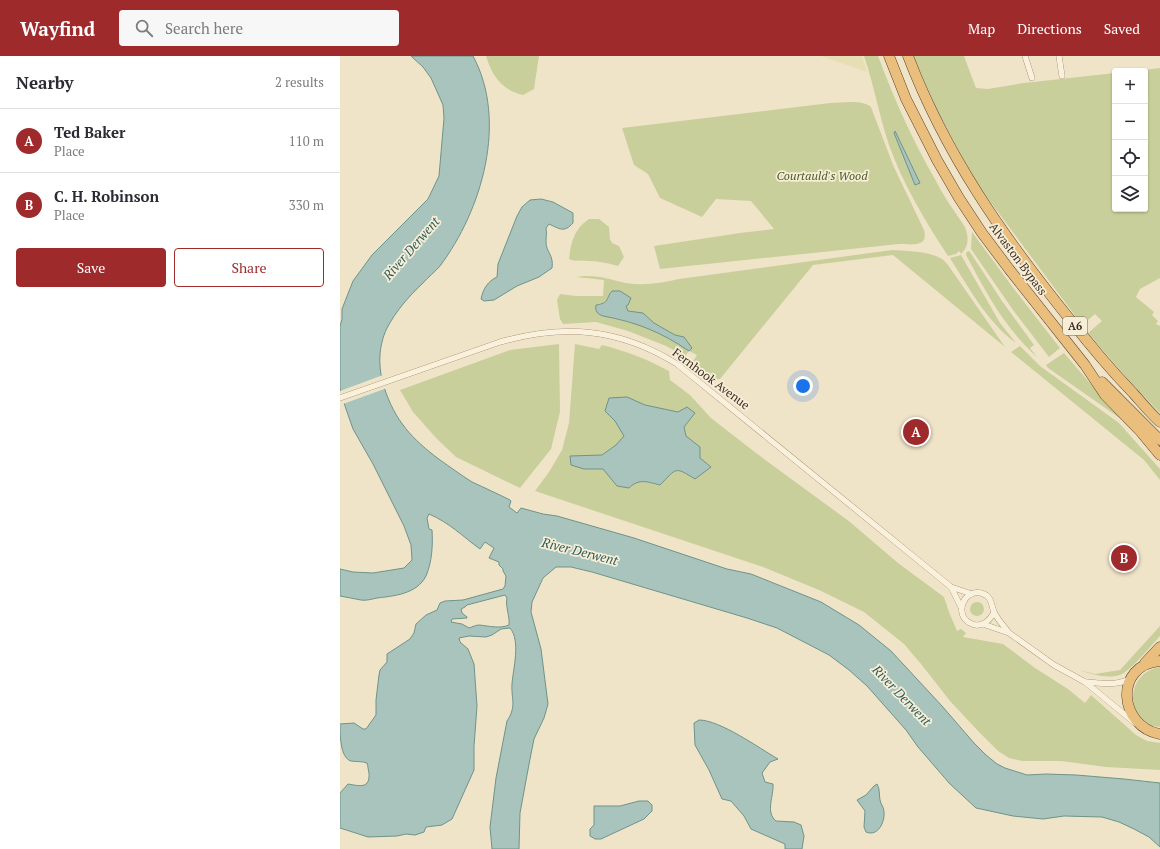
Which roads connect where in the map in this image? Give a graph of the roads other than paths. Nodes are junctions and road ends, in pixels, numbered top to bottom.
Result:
1 (889, 56) edge
2 (908, 56) edge
3 (1025, 56) edge
4 (1059, 56) edge
5 (1062, 76) dead end
6 (1032, 78) dead end
7 (1085, 365) junction
8 (340, 398) edge
9 (1160, 422) edge
10 (1160, 440) edge
11 (1160, 455) edge
12 (952, 587) junction
13 (972, 594) junction
14 (961, 607) junction
15 (994, 612) junction
16 (983, 624) junction
17 (1008, 633) junction
18 (1160, 646) edge
19 (1160, 661) edge
20 (1144, 665) junction
21 (1130, 679) junction
22 (1085, 682) junction
23 (1140, 726) junction
24 (1160, 734) edge

1 - 7 highway, Alvaston Bypass / A6
2 - 9 highway, Alvaston Bypass / A6
3 - 6 street
4 - 5 street
7 - 10 highway
7 - 11 highway, Alvaston Bypass / A6
8 - 12 street, Fernhook Avenue
12 - 13 street, Fernhook Avenue
12 - 14 street, Fernhook Avenue
13 - 14 street
13 - 15 street, Fernhook Avenue
14 - 16 street, Fernhook Avenue
15 - 16 street
15 - 17 street, Fernhook Avenue
16 - 17 street, Fernhook Avenue
17 - 22 street, Fernhook Avenue
18 - 20 highway
19 - 20 highway
20 - 21 highway
21 - 22 street, Fernhook Avenue
21 - 23 highway
22 - 23 street, Fernhook Avenue
23 - 24 highway

